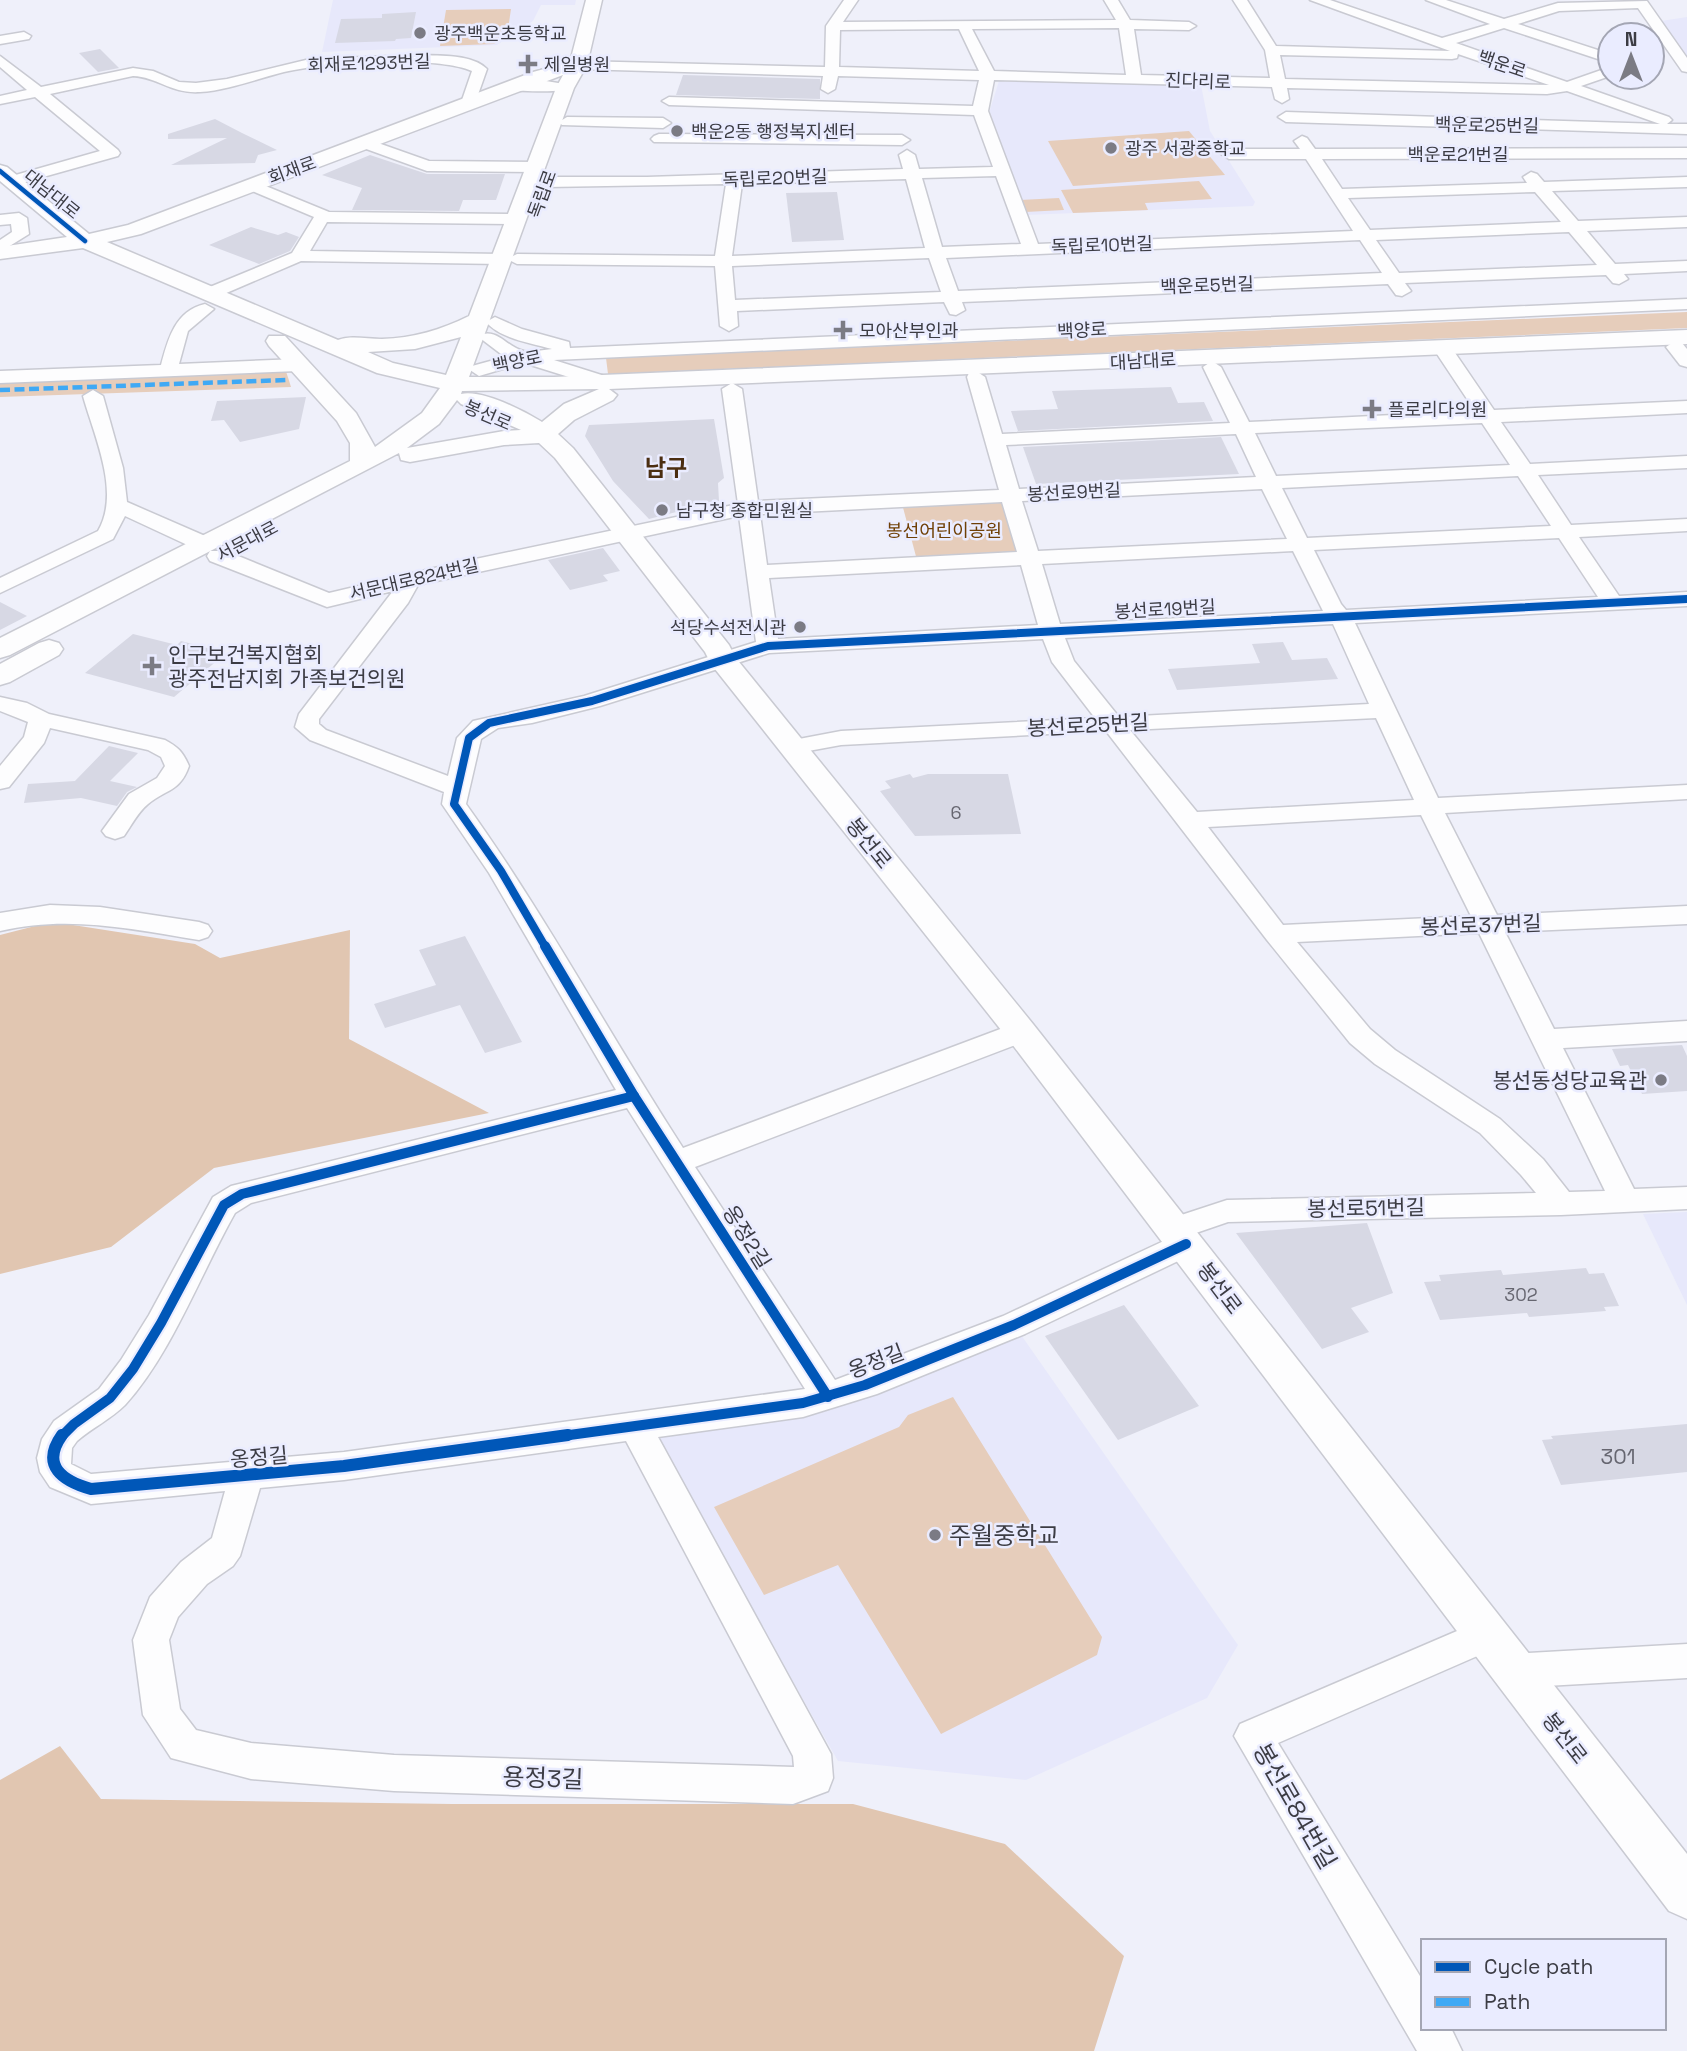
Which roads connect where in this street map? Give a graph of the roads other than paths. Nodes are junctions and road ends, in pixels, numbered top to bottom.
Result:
1 (594, 0) edge
2 (850, 0) edge
3 (1111, 0) edge
4 (1240, 0) edge
5 (1317, 0) edge
6 (1355, 0) edge
7 (1433, 0) edge
8 (1539, 0) edge
9 (1335, 6) junction
10 (1558, 7) junction
11 (962, 24) junction
12 (1126, 24) junction
13 (1505, 24) junction
14 (833, 26) junction
15 (1189, 26) dead end
16 (24, 36) dead end
17 (0, 40) edge
18 (1442, 43) junction
19 (1272, 50) junction
20 (1596, 54) edge
21 (1482, 58) junction
22 (0, 60) edge
23 (578, 65) junction
24 (1687, 68) edge
25 (830, 72) junction
26 (987, 76) junction
27 (1596, 76) edge
28 (1134, 79) junction
29 (1278, 83) junction
30 (674, 84) junction
31 (509, 87) junction
32 (1566, 87) junction
33 (565, 88) junction
34 (38, 92) junction
35 (0, 100) edge
36 (469, 103) junction
37 (1479, 106) junction
38 (825, 107) junction
39 (894, 109) junction
40 (980, 111) junction
41 (1286, 117) junction
42 (566, 122) junction
43 (1687, 129) edge
44 (902, 140) junction
45 (364, 143) junction
46 (657, 143) junction
47 (1687, 153) edge
48 (1229, 154) dead end
49 (1310, 154) junction
50 (1510, 154) junction
51 (1003, 171) junction
52 (912, 173) junction
53 (541, 174) junction
54 (5, 176) edge
55 (735, 179) junction
56 (646, 182) junction
57 (1687, 182) edge
58 (251, 185) junction
59 (1539, 187) junction
60 (1336, 194) junction
61 (0, 200) edge
62 (322, 217) junction
63 (10, 219) edge
64 (516, 219) junction
65 (1687, 222) edge
66 (1573, 227) junction
67 (1364, 235) junction
68 (85, 241) junction
69 (1151, 243) junction
70 (53, 246) junction
71 (0, 247) edge
72 (1031, 248) junction
73 (935, 252) junction
74 (0, 253) edge
75 (299, 257) junction
76 (509, 259) junction
77 (723, 262) junction
78 (1687, 266) edge
79 (1610, 269) junction
80 (1394, 279) junction
81 (1173, 286) junction
82 (951, 296) junction
83 (208, 301) junction
84 (1687, 304) edge
85 (727, 306) junction
86 (1642, 306) junction
87 (1418, 314) junction
88 (1191, 325) junction
89 (488, 327) junction
90 (964, 335) junction
91 (730, 346) junction
92 (1684, 348) edge
93 (592, 352) junction
94 (1446, 353) junction
95 (524, 357) junction
96 (304, 360) junction
97 (1212, 367) junction
98 (169, 368) junction
99 (0, 377) edge
100 (976, 377) junction
101 (599, 384) junction
102 (732, 389) junction
103 (0, 390) edge
104 (465, 390) junction
105 (93, 396) dead end
106 (1687, 407) edge
107 (1489, 416) junction
108 (1243, 429) junction
109 (540, 435) junction
110 (994, 440) junction
111 (410, 455) junction
112 (372, 459) junction
113 (1687, 462) edge
114 (1524, 470) junction
115 (1269, 482) junction
116 (1011, 495) junction
117 (117, 508) junction
118 (749, 508) junction
119 (1687, 525) edge
120 (1565, 531) junction
121 (621, 533) junction
122 (1299, 544) junction
123 (211, 550) junction
124 (1029, 558) junction
125 (758, 572) junction
126 (409, 579) junction
127 (0, 586) edge
128 (1687, 599) edge
129 (1613, 603) junction
130 (1341, 617) junction
131 (1051, 631) junction
132 (768, 646) junction
133 (0, 649) edge
134 (720, 657) junction
135 (0, 676) edge
136 (0, 704) edge
137 (1385, 710) junction
138 (41, 719) junction
139 (1114, 724) junction
140 (792, 747) junction
141 (0, 782) edge
142 (456, 789) junction
143 (1687, 792) edge
144 (1430, 806) junction
145 (1190, 820) junction
146 (115, 831) dead end
147 (1687, 915) edge
148 (0, 922) edge
149 (1487, 925) junction
150 (199, 931) dead end
151 (1276, 934) junction
152 (1687, 1031) edge
153 (1021, 1032) junction
154 (1543, 1039) junction
155 (634, 1096) junction
156 (679, 1161) junction
157 (1687, 1198) edge
158 (1625, 1201) junction
159 (1561, 1204) junction
160 (1180, 1236) junction
161 (828, 1397) junction
162 (634, 1425) junction
163 (246, 1476) junction
164 (1485, 1635) junction
165 (1687, 1661) edge
166 (1513, 1671) junction
167 (1687, 1894) edge
168 (1421, 2018) edge
169 (1428, 2030) edge
170 (1441, 2051) edge

1 - 23 main road, 독립로
2 - 14 street
3 - 12 street
4 - 19 street
5 - 9 street, 백운로
6 - 9 street
7 - 13 street
8 - 10 street
9 - 18 street, 백운로
10 - 13 street
10 - 24 street
11 - 12 street
11 - 14 street
11 - 26 street
12 - 15 street
12 - 28 street
13 - 18 street
13 - 20 street
14 - 25 street
16 - 17 street
18 - 21 street, 백운로
19 - 21 street
19 - 29 street
21 - 32 street, 백운로
22 - 34 street
23 - 30 street, 진다리로
23 - 31 main road, 회재로
23 - 33 main road, 독립로
23 - 42 main road, 독립로
25 - 26 street, 진다리로
25 - 30 street, 진다리로
25 - 38 street
26 - 28 street, 진다리로
26 - 40 street
27 - 32 street
28 - 29 street, 진다리로
29 - 37 street, 진다리로
29 - 41 street
30 - 38 street
30 - 46 street
31 - 33 street
31 - 36 main road, 회재로
32 - 37 street, 진다리로
32 - 43 street, 백운로
33 - 53 main road, 독립로
34 - 35 street
34 - 36 street, 회재로1293번길
34 - 54 street
36 - 45 main road, 회재로
37 - 41 street, 백운로25번길
37 - 43 street, 백운로25번길
37 - 50 street
38 - 39 street
39 - 40 street
39 - 44 street
40 - 51 street
41 - 49 street
42 - 46 street
42 - 53 main road, 독립로
44 - 46 street
44 - 52 street
45 - 53 street, 독립로20번길
45 - 58 main road, 회재로
46 - 56 street
47 - 50 street, 백운로21번길
48 - 49 street, 백운로21번길
49 - 50 street, 백운로21번길
49 - 60 street
50 - 59 street
51 - 52 street, 독립로20번길
51 - 72 street
52 - 55 street, 독립로20번길
52 - 73 street
53 - 56 street, 독립로20번길
53 - 64 main road, 독립로
53 - 76 main road, 독립로
54 - 68 main road, 대남대로
55 - 56 street, 독립로20번길
55 - 77 street
57 - 59 street
58 - 62 street
58 - 68 main road, 회재로
59 - 60 street
59 - 66 street
60 - 67 street
61 - 63 main road, 대남대로
62 - 64 street
62 - 75 street
63 - 70 main road, 대남대로
63 - 71 street
64 - 76 main road, 독립로
65 - 66 street, 독립로10번길
66 - 67 street, 독립로10번길
66 - 79 street
67 - 69 street, 독립로10번길
67 - 80 street
68 - 70 main road, 회재로
68 - 83 main road, 대남대로
69 - 72 street, 독립로10번길
69 - 81 street
70 - 74 main road, 회재로
70 - 83 main road, 대남대로
72 - 73 street, 독립로10번길
73 - 77 street, 독립로10번길
73 - 82 street
75 - 76 street
75 - 83 street
76 - 77 street, 독립로10번길
76 - 89 main road, 독립로
77 - 85 street
78 - 79 street, 백운로5번길
79 - 80 street, 백운로5번길
79 - 86 street
80 - 81 street, 백운로5번길
80 - 87 street
81 - 82 street, 백운로5번길
81 - 88 street
82 - 85 street, 백운로5번길
82 - 90 street
83 - 96 main road, 대남대로
83 - 96 main road, 대남대로
83 - 98 street
84 - 86 street, 백양로
85 - 91 street
86 - 87 street, 백양로
87 - 88 street, 백양로
88 - 90 street, 백양로
89 - 93 street
89 - 95 street
89 - 96 main road
89 - 104 main road, 독립로
90 - 91 street, 백양로
91 - 93 street, 백양로
92 - 94 main road, 대남대로
93 - 95 street, 백양로
93 - 101 street
94 - 97 main road, 대남대로
94 - 101 main road, 대남대로
94 - 107 street
95 - 101 street
95 - 104 street, 백양로
96 - 98 street
96 - 103 street
96 - 104 main road, 대남대로
96 - 112 main road
97 - 100 main road, 대남대로
97 - 108 street
98 - 99 street
100 - 102 main road, 대남대로
100 - 110 street
101 - 102 main road, 대남대로
101 - 104 main road, 대남대로
101 - 109 main road
102 - 118 street
104 - 109 main road, 봉선로
104 - 111 main road, 서문대로
104 - 112 main road, 서문대로
105 - 117 street
106 - 107 street
107 - 108 street
107 - 114 street
108 - 110 street
108 - 115 street
109 - 111 main road
109 - 121 main road, 봉선로
110 - 116 street
111 - 123 main road, 서문대로
112 - 123 main road, 서문대로
113 - 114 street, 봉선로9번길
114 - 115 street, 봉선로9번길
114 - 120 street
115 - 116 street, 봉선로9번길
115 - 122 street
116 - 118 street, 봉선로9번길
116 - 124 street
117 - 123 street, 서문대로824번길
117 - 127 street
118 - 121 street, 봉선로9번길
118 - 125 street
119 - 120 street
120 - 122 street
120 - 129 street
121 - 126 street, 서문대로824번길
121 - 134 main road, 봉선로
122 - 124 street
122 - 130 street
123 - 126 street, 서문대로824번길
123 - 133 main road, 서문대로
123 - 135 main road, 서문대로
124 - 125 street
124 - 131 street
125 - 132 street
126 - 142 street
128 - 129 street, 봉선로19번길
129 - 130 street, 봉선로19번길
130 - 131 street, 봉선로19번길
130 - 137 street
131 - 132 street, 봉선로19번길
131 - 139 street
132 - 134 street, 봉선로19번길
134 - 140 main road, 봉선로
134 - 142 street, 봉선로19번길
136 - 138 street
137 - 139 street, 봉선로25번길
137 - 144 street
138 - 141 street
138 - 146 street
139 - 140 street, 봉선로25번길
139 - 145 street
140 - 153 main road, 봉선로
142 - 155 street, 옹정2길
143 - 144 street
144 - 145 street
144 - 149 street
145 - 151 street
147 - 149 street, 봉선로37번길
148 - 150 street
149 - 151 street, 봉선로37번길
149 - 154 street
151 - 159 street
152 - 154 street
153 - 156 street
153 - 160 main road, 봉선로
154 - 158 street
155 - 156 street, 옹정2길
155 - 163 street, 옹정길
156 - 161 street, 옹정2길
157 - 158 street, 봉선로51번길
158 - 159 street, 봉선로51번길
159 - 160 street, 봉선로51번길
160 - 161 street, 옹정길
160 - 164 main road, 봉선로
161 - 162 street, 옹정길
162 - 163 street, 옹정길
162 - 163 street, 용정3길
164 - 166 main road, 봉선로
164 - 168 street, 봉선로84번길
165 - 166 street
166 - 167 main road, 봉선로
169 - 170 street

